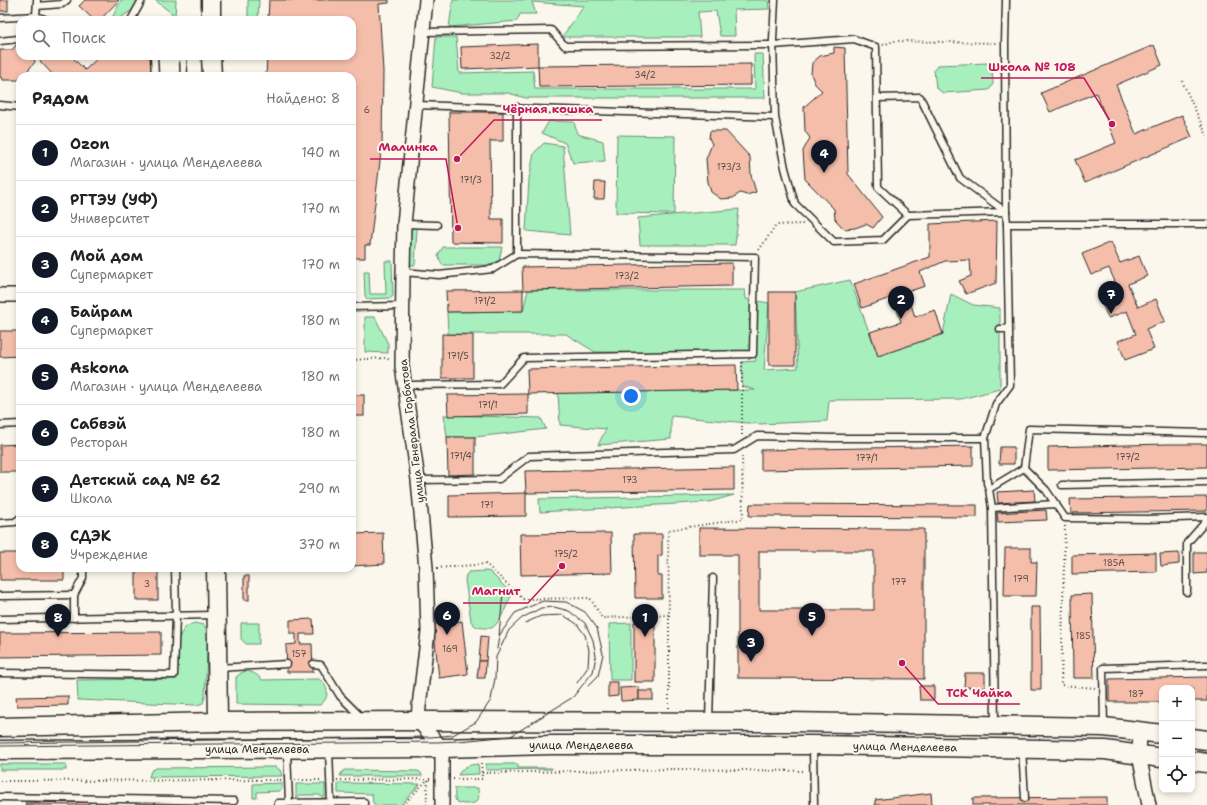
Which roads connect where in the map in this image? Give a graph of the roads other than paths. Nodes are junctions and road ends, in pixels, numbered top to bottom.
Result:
1 (67, 0) edge
2 (142, 0) edge
3 (211, 0) edge
4 (426, 0) edge
5 (775, 0) edge
6 (1006, 0) edge
7 (37, 3) edge
8 (35, 16) edge
9 (133, 16) edge
10 (211, 16) edge
11 (0, 18) edge
12 (16, 18) edge
13 (422, 32) junction
14 (16, 39) edge
15 (0, 41) edge
16 (773, 45) junction
17 (154, 60) edge
18 (183, 60) edge
19 (211, 60) edge
20 (155, 72) edge
21 (184, 72) edge
22 (212, 72) edge
23 (877, 98) junction
24 (0, 105) edge
25 (416, 105) junction
26 (16, 107) edge
27 (517, 108) junction
28 (775, 117) junction
29 (1006, 212) junction
30 (908, 215) junction
31 (404, 224) junction
32 (1007, 224) junction
33 (1207, 224) edge
34 (437, 225) dead end
35 (517, 254) junction
36 (403, 272) junction
37 (16, 295) edge
38 (0, 296) edge
39 (403, 306) junction
40 (356, 307) edge
41 (1000, 329) dead end
42 (1008, 329) junction
43 (405, 384) junction
44 (16, 424) edge
45 (0, 425) edge
46 (1207, 434) edge
47 (985, 438) junction
48 (1024, 468) junction
49 (418, 480) junction
50 (1207, 482) edge
51 (1062, 485) dead end
52 (989, 489) junction
53 (1056, 504) junction
54 (992, 508) junction
55 (1207, 517) edge
56 (1207, 520) edge
57 (16, 521) edge
58 (0, 523) edge
59 (83, 572) edge
60 (175, 572) edge
61 (216, 572) edge
62 (713, 578) dead end
63 (1187, 592) dead end
64 (74, 595) junction
65 (0, 596) edge
66 (176, 616) junction
67 (217, 616) junction
68 (74, 618) junction
69 (0, 619) edge
70 (286, 664) dead end
71 (313, 664) dead end
72 (1207, 665) edge
73 (217, 668) junction
74 (0, 673) edge
75 (366, 721) junction
76 (418, 721) junction
77 (218, 722) junction
78 (709, 722) junction
79 (995, 725) junction
80 (0, 727) edge
81 (1104, 727) junction
82 (1140, 732) junction
83 (1159, 734) edge
84 (1195, 738) edge
85 (1207, 740) edge
86 (813, 745) junction
87 (442, 748) junction
88 (287, 749) junction
89 (329, 749) junction
90 (1022, 749) junction
91 (0, 750) edge
92 (1139, 755) junction
93 (1159, 758) edge
94 (1195, 761) edge
95 (1207, 763) edge
96 (0, 797) edge
97 (1025, 798) dead end
98 (234, 801) dead end
99 (289, 803) junction
100 (330, 803) junction
101 (278, 805) edge
102 (364, 805) edge
103 (442, 805) edge
104 (814, 805) edge
105 (1148, 805) edge

1 - 7 lane
2 - 9 lane
3 - 10 main road
4 - 13 street, улица Генерала Горбатова
5 - 16 lane
6 - 29 lane
7 - 8 lane
11 - 12 lane
13 - 16 lane
13 - 25 street, улица Генерала Горбатова
14 - 15 lane
16 - 23 lane
16 - 28 lane
17 - 20 lane
18 - 21 lane
19 - 22 main road
23 - 29 lane
23 - 30 lane
24 - 26 lane
25 - 27 lane
25 - 31 street, улица Генерала Горбатова
27 - 28 lane
27 - 35 lane
28 - 30 lane
29 - 30 lane
29 - 32 lane
31 - 34 lane
31 - 36 street, улица Генерала Горбатова
32 - 33 lane
32 - 42 lane
35 - 36 lane
35 - 43 lane
36 - 39 street, улица Генерала Горбатова
37 - 38 street
39 - 40 lane
39 - 43 street, улица Генерала Горбатова
41 - 42 lane
42 - 47 lane
43 - 49 street, улица Генерала Горбатова
44 - 45 lane
46 - 48 lane
47 - 49 lane
47 - 52 lane
48 - 52 lane
48 - 53 lane
49 - 76 street, улица Генерала Горбатова
50 - 51 lane
52 - 54 lane
53 - 54 lane
53 - 55 lane
54 - 79 lane
56 - 63 lane
57 - 58 lane
59 - 64 lane
60 - 66 lane
61 - 67 main road
62 - 78 lane
64 - 65 lane
64 - 68 lane
66 - 67 lane
66 - 68 lane
66 - 74 lane
67 - 73 main road
68 - 69 lane
70 - 73 lane
71 - 75 lane
72 - 81 lane
73 - 77 main road
75 - 76 main road, улица Менделеева
75 - 77 main road, улица Менделеева
76 - 78 main road, улица Менделеева
76 - 87 street
77 - 80 main road, улица Менделеева
78 - 79 main road, улица Менделеева
79 - 81 main road, улица Менделеева
81 - 82 main road, улица Менделеева
82 - 83 main road, улица Менделеева
82 - 92 street
84 - 85 main road
86 - 87 main road, улица Менделеева
86 - 90 main road, улица Менделеева
86 - 104 lane
87 - 89 main road, улица Менделеева
87 - 103 street
88 - 89 main road, улица Менделеева
88 - 91 main road, улица Менделеева
88 - 99 lane
89 - 100 lane
90 - 92 main road, улица Менделеева
90 - 97 lane
92 - 93 main road, улица Менделеева
92 - 105 street
94 - 95 main road
96 - 98 lane
99 - 100 lane
99 - 101 lane
100 - 102 lane

